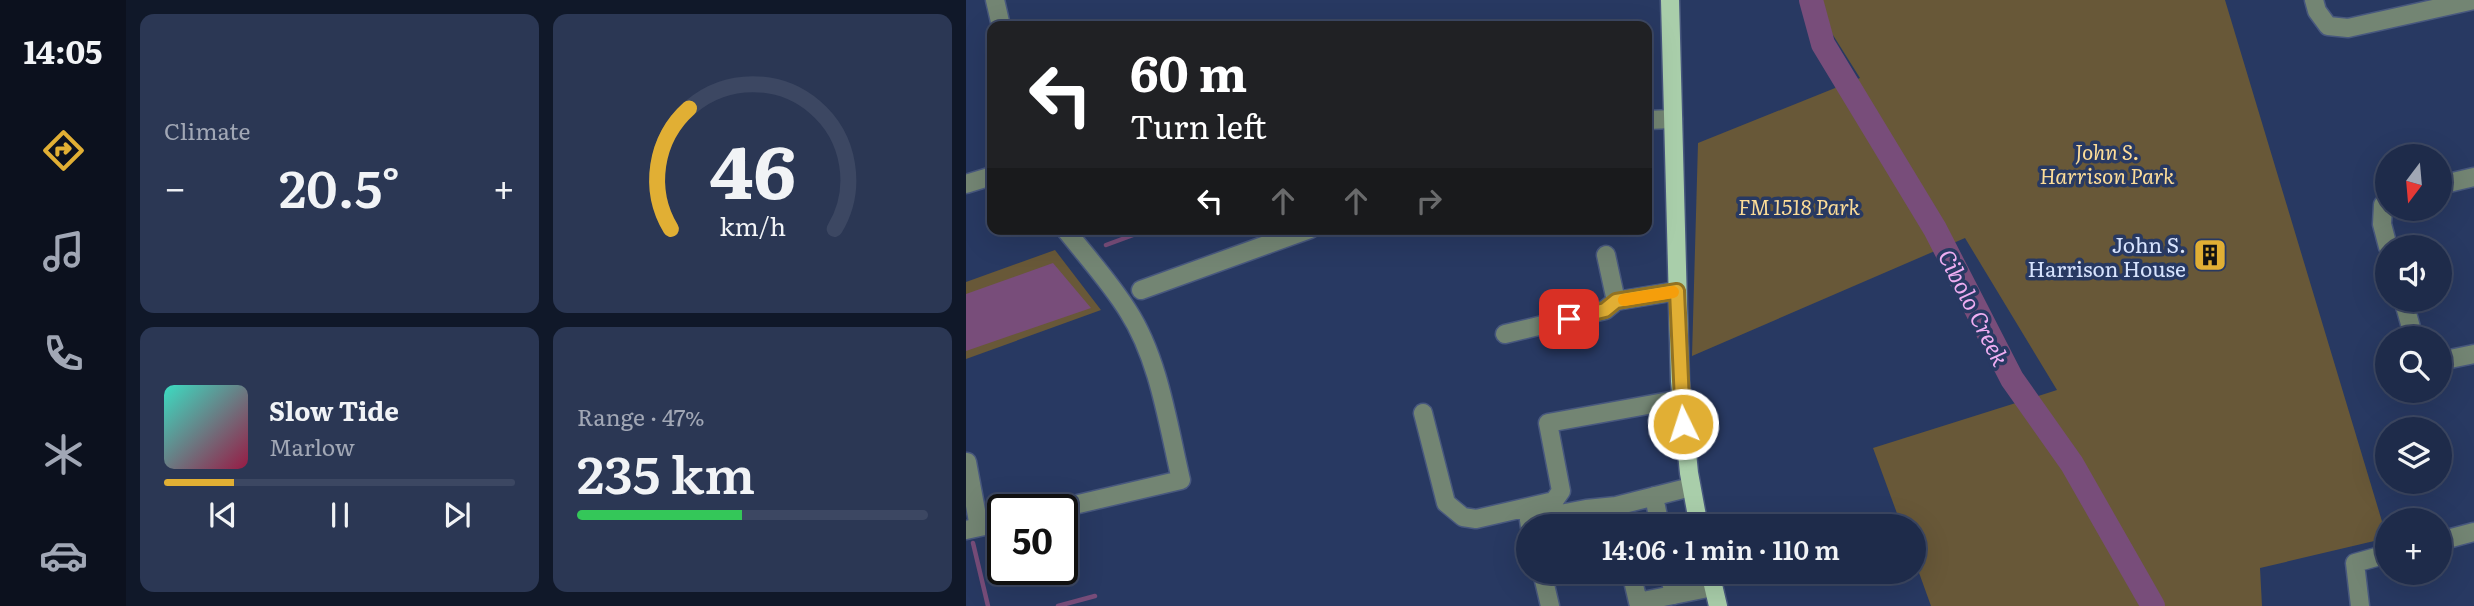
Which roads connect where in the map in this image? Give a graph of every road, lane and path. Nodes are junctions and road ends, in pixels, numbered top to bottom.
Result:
1 (995, 0) edge
2 (1670, 0) edge
3 (2314, 0) edge
4 (2474, 0) edge
5 (1000, 21) edge
6 (1673, 119) junction
7 (1652, 120) edge
8 (2474, 177) edge
9 (987, 178) edge
10 (2452, 182) edge
11 (966, 184) edge
12 (1070, 235) edge
13 (1293, 235) edge
14 (1606, 255) dead end
15 (1140, 289) dead end
16 (1677, 291) junction
17 (1616, 301) junction
18 (1505, 334) dead end
19 (2474, 354) edge
20 (2452, 359) edge
21 (1681, 399) junction
22 (1423, 413) dead end
23 (967, 462) edge
24 (1691, 487) junction
25 (1654, 496) junction
26 (1078, 504) edge
27 (1616, 506) junction
28 (1560, 514) edge
29 (1618, 514) edge
30 (1657, 514) edge
31 (1696, 514) edge
32 (973, 529) edge
33 (2474, 532) edge
34 (2452, 538) edge
35 (2375, 557) edge
36 (1545, 584) edge
37 (1633, 584) edge
38 (1672, 584) edge
39 (1702, 584) edge
40 (1713, 584) edge
41 (1674, 595) junction
42 (1636, 604) edge
43 (1550, 606) edge
44 (1718, 606) edge
45 (2360, 606) edge

1 - 5 street
2 - 6 main road
3 - 4 street
6 - 7 street
6 - 16 main road
8 - 10 street
9 - 11 street
12 - 26 street
13 - 15 street
14 - 17 street
16 - 17 street
16 - 21 main road
17 - 18 street
19 - 20 street
21 - 22 street
21 - 24 main road
23 - 32 street
24 - 25 street
24 - 31 main road
25 - 27 street
25 - 30 street
27 - 28 street
27 - 29 street
33 - 34 street
35 - 45 street
36 - 43 street
37 - 42 street
38 - 41 street
39 - 41 street
40 - 44 main road
41 - 42 street

